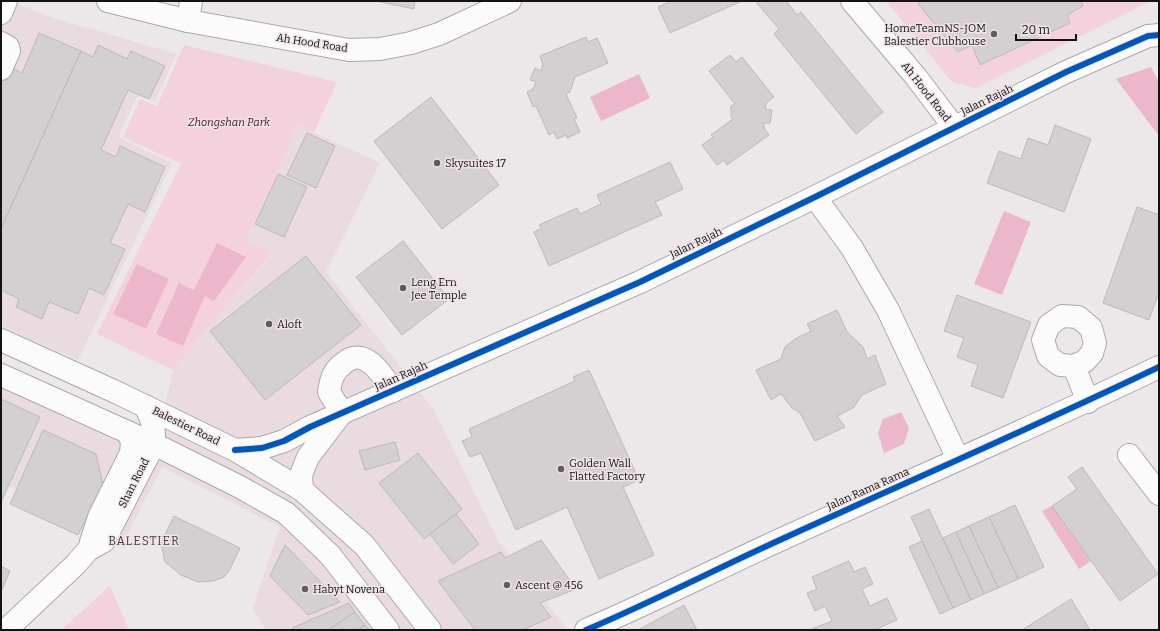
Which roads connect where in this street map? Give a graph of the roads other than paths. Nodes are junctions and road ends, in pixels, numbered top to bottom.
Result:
1 (6, 1) edge
2 (108, 1) edge
3 (510, 1) edge
4 (852, 1) edge
5 (190, 11) edge
6 (1, 13) edge
7 (1159, 35) edge
8 (1, 43) edge
9 (1, 69) edge
10 (954, 127) junction
11 (815, 197) junction
12 (1, 340) edge
13 (1080, 363) dead end
14 (1159, 367) edge
15 (1, 375) edge
16 (393, 391) junction
17 (1096, 398) junction
18 (145, 406) junction
19 (342, 413) junction
20 (128, 432) junction
21 (154, 444) junction
22 (235, 450) junction
23 (1130, 455) dead end
24 (958, 459) junction
25 (302, 490) junction
26 (1159, 494) edge
27 (88, 550) junction
28 (6, 630) edge
29 (388, 630) edge
30 (430, 630) edge
31 (586, 630) edge

1 - 6 street
2 - 5 street, Ah Hood Road
3 - 5 street, Ah Hood Road
4 - 10 street, Ah Hood Road
7 - 10 street, Jalan Rajah
8 - 9 street
10 - 11 street, Jalan Rajah
11 - 16 street, Jalan Rajah
11 - 24 street
12 - 18 street, Balestier Road
13 - 17 street
14 - 17 street, Jalan Rama Rama
15 - 20 street
16 - 19 street, Jalan Rajah
16 - 19 street
17 - 24 street, Jalan Rama Rama
18 - 21 street, Shan Road
18 - 22 street, Balestier Road
19 - 22 street, Jalan Rajah
19 - 25 street, Jalan Rajah
20 - 21 street
20 - 27 street, Shan Road
21 - 27 street, Shan Road
21 - 29 street
22 - 25 street, Balestier Road
23 - 26 street
24 - 31 street, Jalan Rama Rama
25 - 30 street, Balestier Road
27 - 28 street, Shan Road

